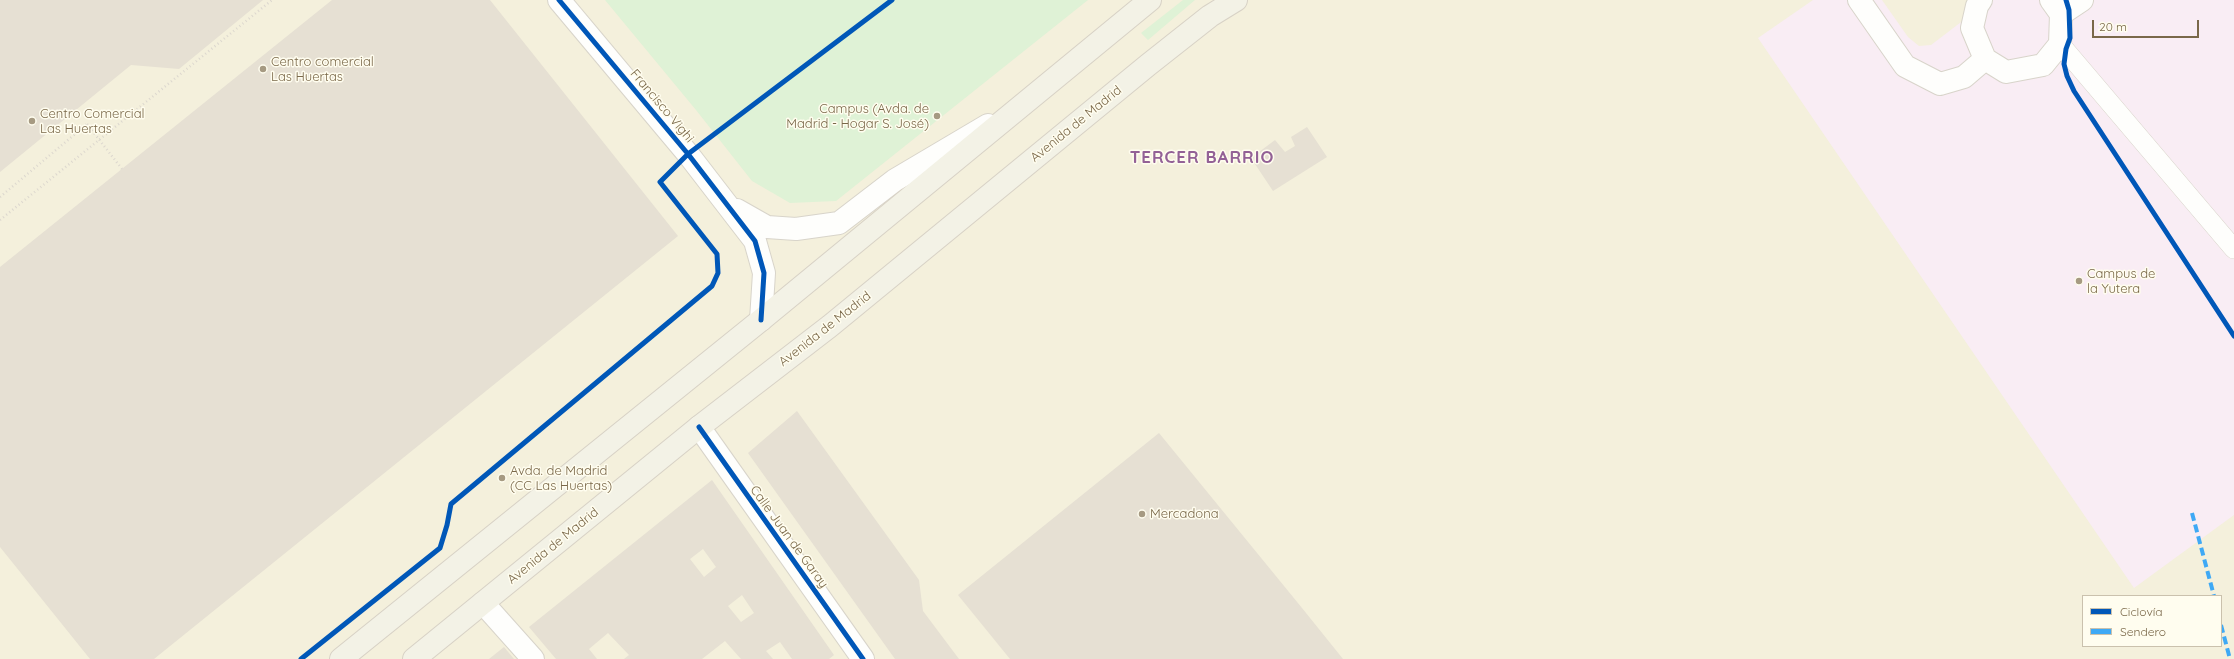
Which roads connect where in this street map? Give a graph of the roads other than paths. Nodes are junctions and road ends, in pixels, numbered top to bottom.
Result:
1 (559, 0) edge
2 (1150, 0) edge
3 (1236, 0) edge
4 (1859, 0) edge
5 (1982, 0) edge
6 (2082, 0) edge
7 (2056, 7) edge
8 (2060, 44) junction
9 (1985, 59) junction
10 (1020, 106) junction
11 (730, 207) junction
12 (2234, 250) edge
13 (761, 320) junction
14 (699, 427) junction
15 (483, 603) junction
16 (860, 658) edge
17 (341, 659) edge
18 (414, 659) edge
19 (533, 659) edge

1 - 11 street, Francisco Vighi
2 - 10 main road
3 - 14 main road, Avenida de Madrid
4 - 9 street
5 - 9 street
6 - 7 street
7 - 8 street
8 - 9 street
8 - 12 lane
10 - 11 street, Francisco Vighi
10 - 13 main road
11 - 13 street, Francisco Vighi
13 - 17 main road
14 - 15 main road, Avenida de Madrid
14 - 16 street, Calle Juan de Garay
15 - 18 main road, Avenida de Madrid
15 - 19 street

